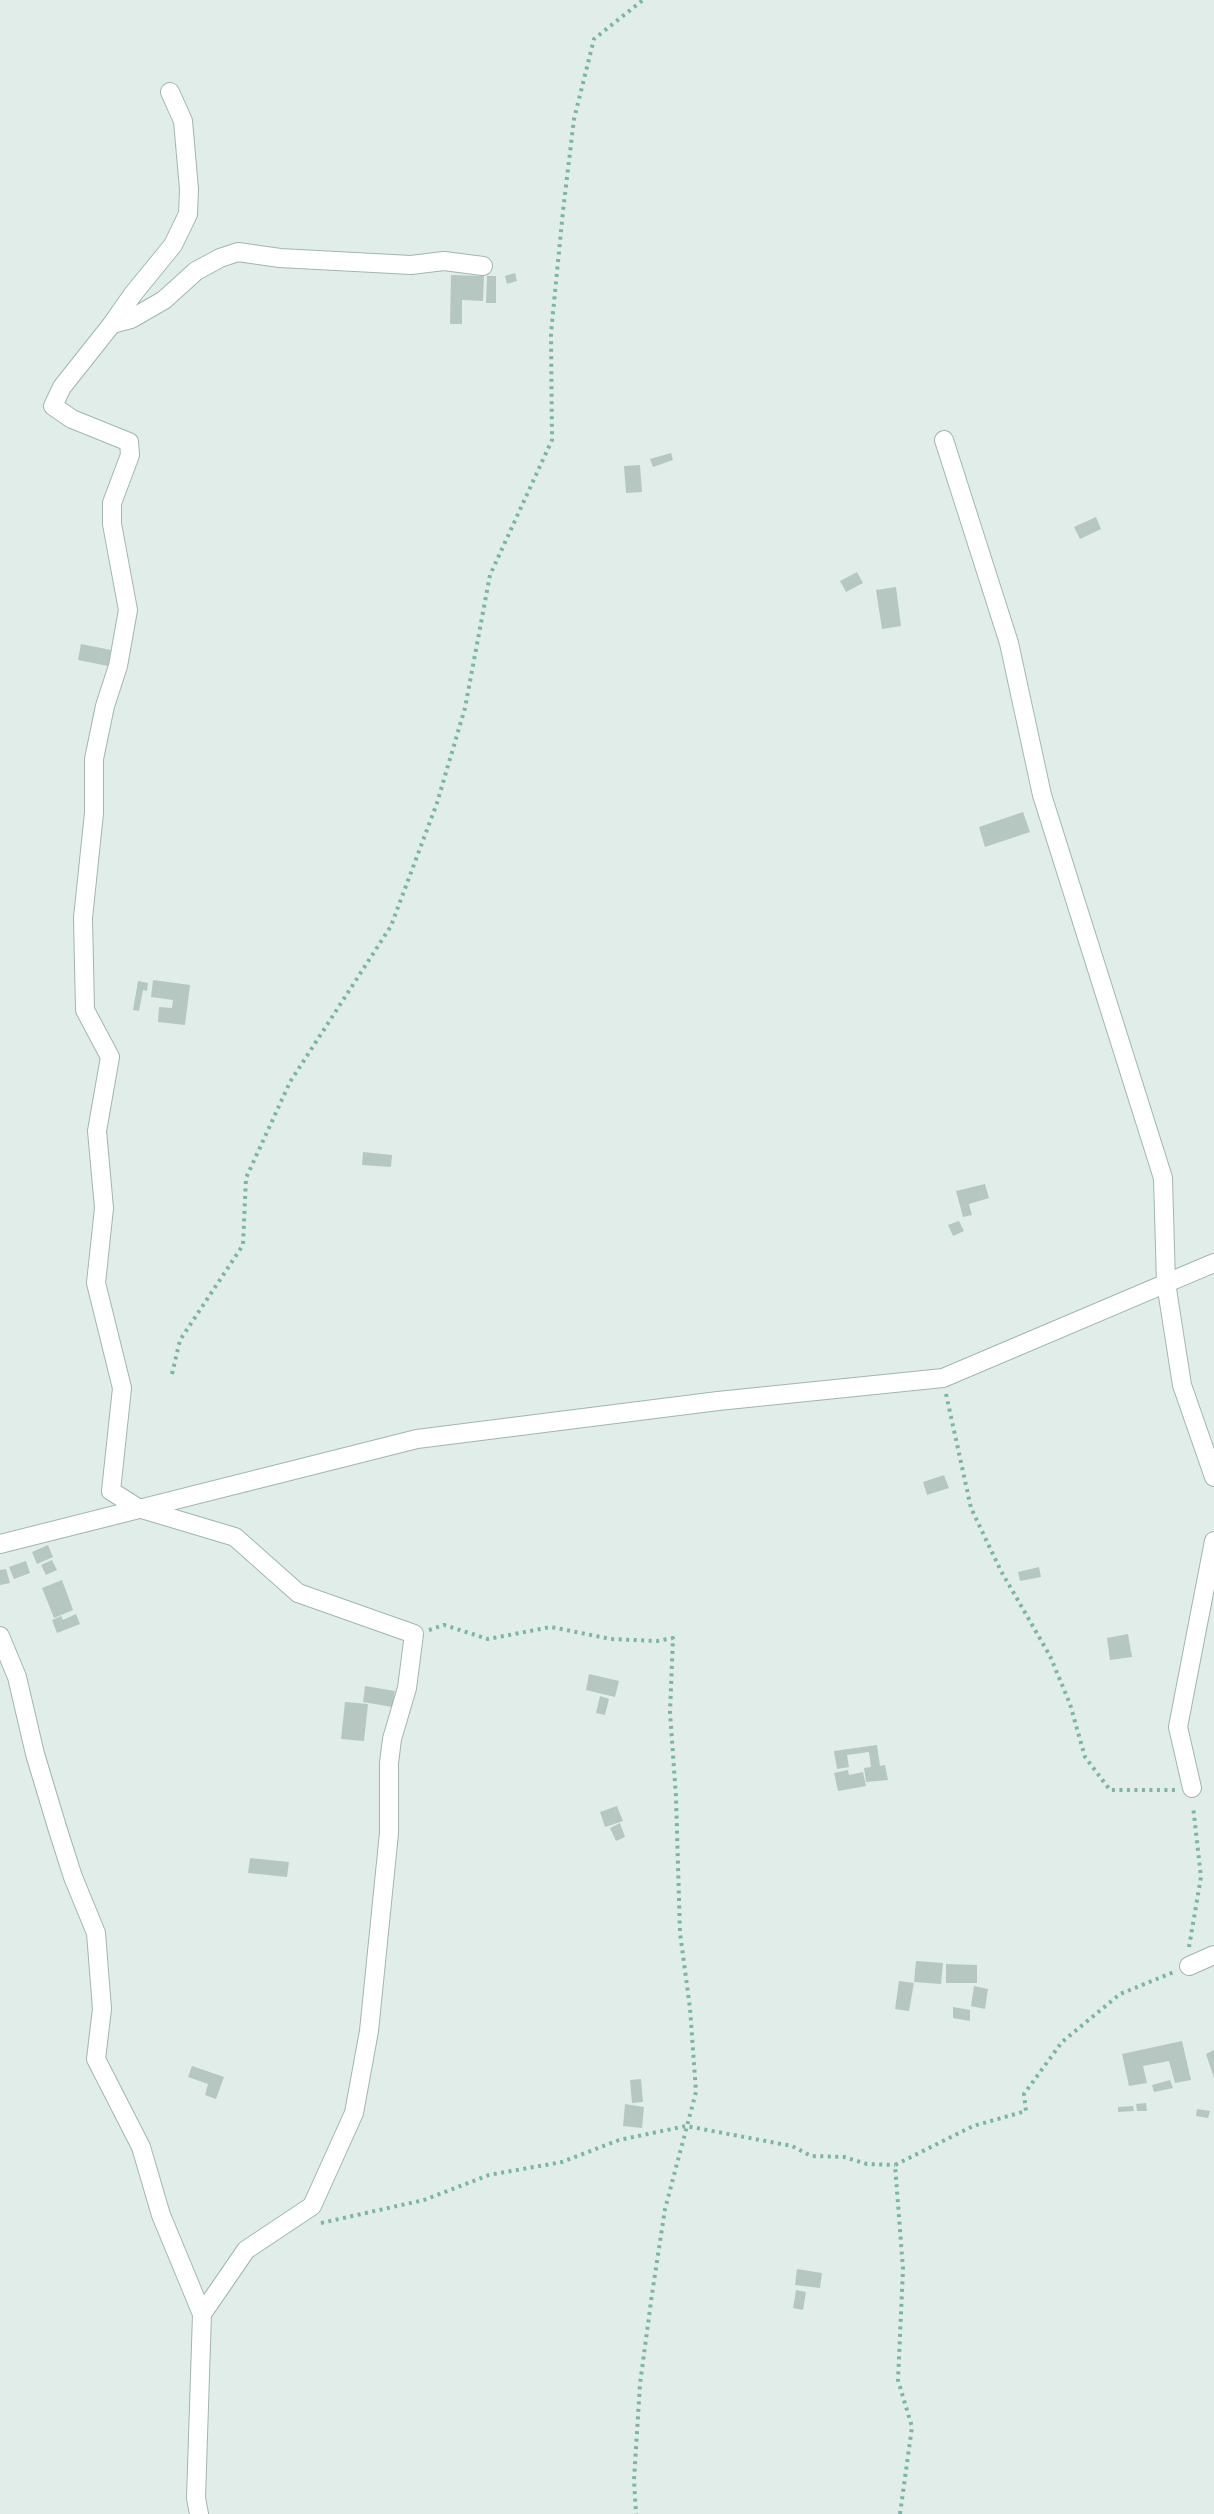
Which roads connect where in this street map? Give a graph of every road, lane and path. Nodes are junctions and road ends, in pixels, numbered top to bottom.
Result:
1 (643, 0) edge
2 (170, 92) dead end
3 (483, 266) dead end
4 (112, 324) junction
5 (944, 440) dead end
6 (1214, 1263) edge
7 (1166, 1283) junction
8 (172, 1374) dead end
9 (943, 1378) junction
10 (1214, 1477) edge
11 (138, 1508) junction
12 (1214, 1541) edge
13 (0, 1544) edge
14 (414, 1634) junction
15 (0, 1636) edge
16 (1192, 1788) junction
17 (1214, 1955) edge
18 (1189, 1966) junction
19 (686, 2126) junction
20 (895, 2164) junction
21 (316, 2224) dead end
22 (202, 2314) junction
23 (199, 2514) edge
24 (636, 2514) edge
25 (900, 2514) edge

1 - 8 path
2 - 4 street
3 - 4 street
4 - 11 street
5 - 7 street
6 - 7 street
7 - 9 street
7 - 10 street
9 - 11 street
9 - 16 path
11 - 13 street
11 - 14 street
12 - 16 street
14 - 19 path
14 - 22 street
15 - 22 street
16 - 18 path
17 - 18 street
18 - 20 path
19 - 20 path
19 - 21 path
19 - 24 path
20 - 25 path
22 - 23 street

